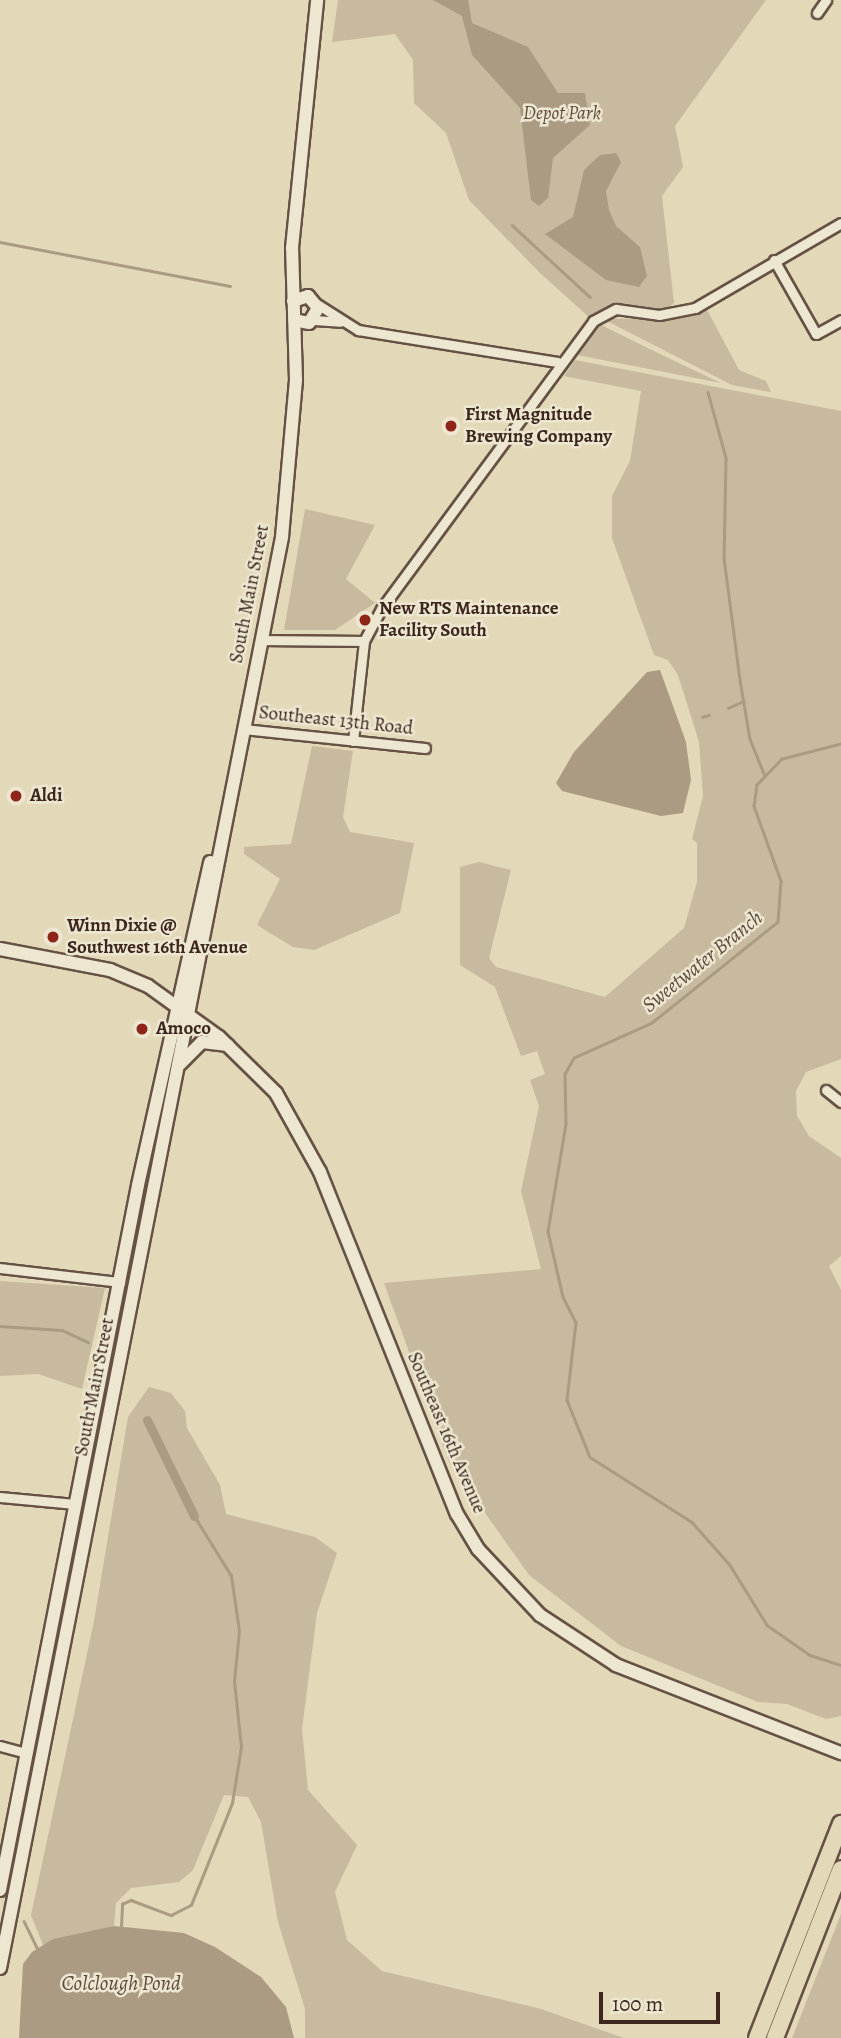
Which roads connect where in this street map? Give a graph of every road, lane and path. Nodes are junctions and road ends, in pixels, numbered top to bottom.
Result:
1 (309, 0) edge
2 (317, 0) edge
3 (826, 0) edge
4 (817, 13) dead end
5 (299, 168) junction
6 (841, 223) edge
7 (296, 238) junction
8 (774, 260) junction
9 (313, 300) junction
10 (293, 301) junction
11 (294, 320) junction
12 (841, 320) edge
13 (312, 321) junction
14 (342, 322) junction
15 (557, 362) junction
16 (296, 380) junction
17 (262, 640) junction
18 (364, 641) junction
19 (243, 729) junction
20 (353, 741) junction
21 (425, 748) dead end
22 (3, 953) edge
23 (182, 1008) junction
24 (231, 1047) junction
25 (177, 1070) junction
26 (826, 1090) dead end
27 (841, 1102) edge
28 (138, 1185) junction
29 (155, 1191) junction
30 (0, 1268) edge
31 (120, 1282) junction
32 (135, 1285) junction
33 (0, 1497) edge
34 (76, 1503) junction
35 (91, 1508) junction
36 (0, 1746) edge
37 (27, 1753) junction
38 (841, 1753) edge
39 (43, 1757) junction
40 (841, 1824) edge
41 (841, 1869) edge
42 (0, 1890) edge
43 (0, 1968) edge
44 (757, 2038) edge
45 (775, 2038) edge

1 - 5 main road
2 - 5 main road
3 - 4 street
5 - 7 main road
6 - 8 street
7 - 9 main road
7 - 10 main road
8 - 12 street
8 - 15 street
9 - 10 main road
9 - 13 main road, South Main Street
9 - 14 street
10 - 11 main road, South Main Street
11 - 13 main road
11 - 16 main road, South Main Street
13 - 14 street
13 - 16 main road, South Main Street
14 - 15 street
15 - 18 street
16 - 17 main road, South Main Street
17 - 18 street
17 - 19 main road, South Main Street
18 - 20 street
19 - 20 street, Southeast 13th Road
19 - 23 main road, South Main Street
20 - 21 street, Southeast 13th Road
22 - 23 main road, Southeast 16th Avenue
23 - 24 main road, Southeast 16th Avenue
23 - 25 main road, South Main Street
23 - 28 main road, South Main Street
24 - 25 main road
24 - 38 main road, Southeast 16th Avenue
25 - 29 main road, South Main Street
26 - 27 street
28 - 29 main road
28 - 31 main road, South Main Street
29 - 32 main road, South Main Street
30 - 31 street
31 - 32 main road
31 - 34 main road, South Main Street
32 - 35 main road, South Main Street
33 - 34 street
34 - 35 main road
34 - 37 main road, South Main Street
35 - 39 main road, South Main Street
36 - 37 street
37 - 39 main road
37 - 42 main road, South Main Street
39 - 43 main road, South Main Street
40 - 44 highway
41 - 45 highway

